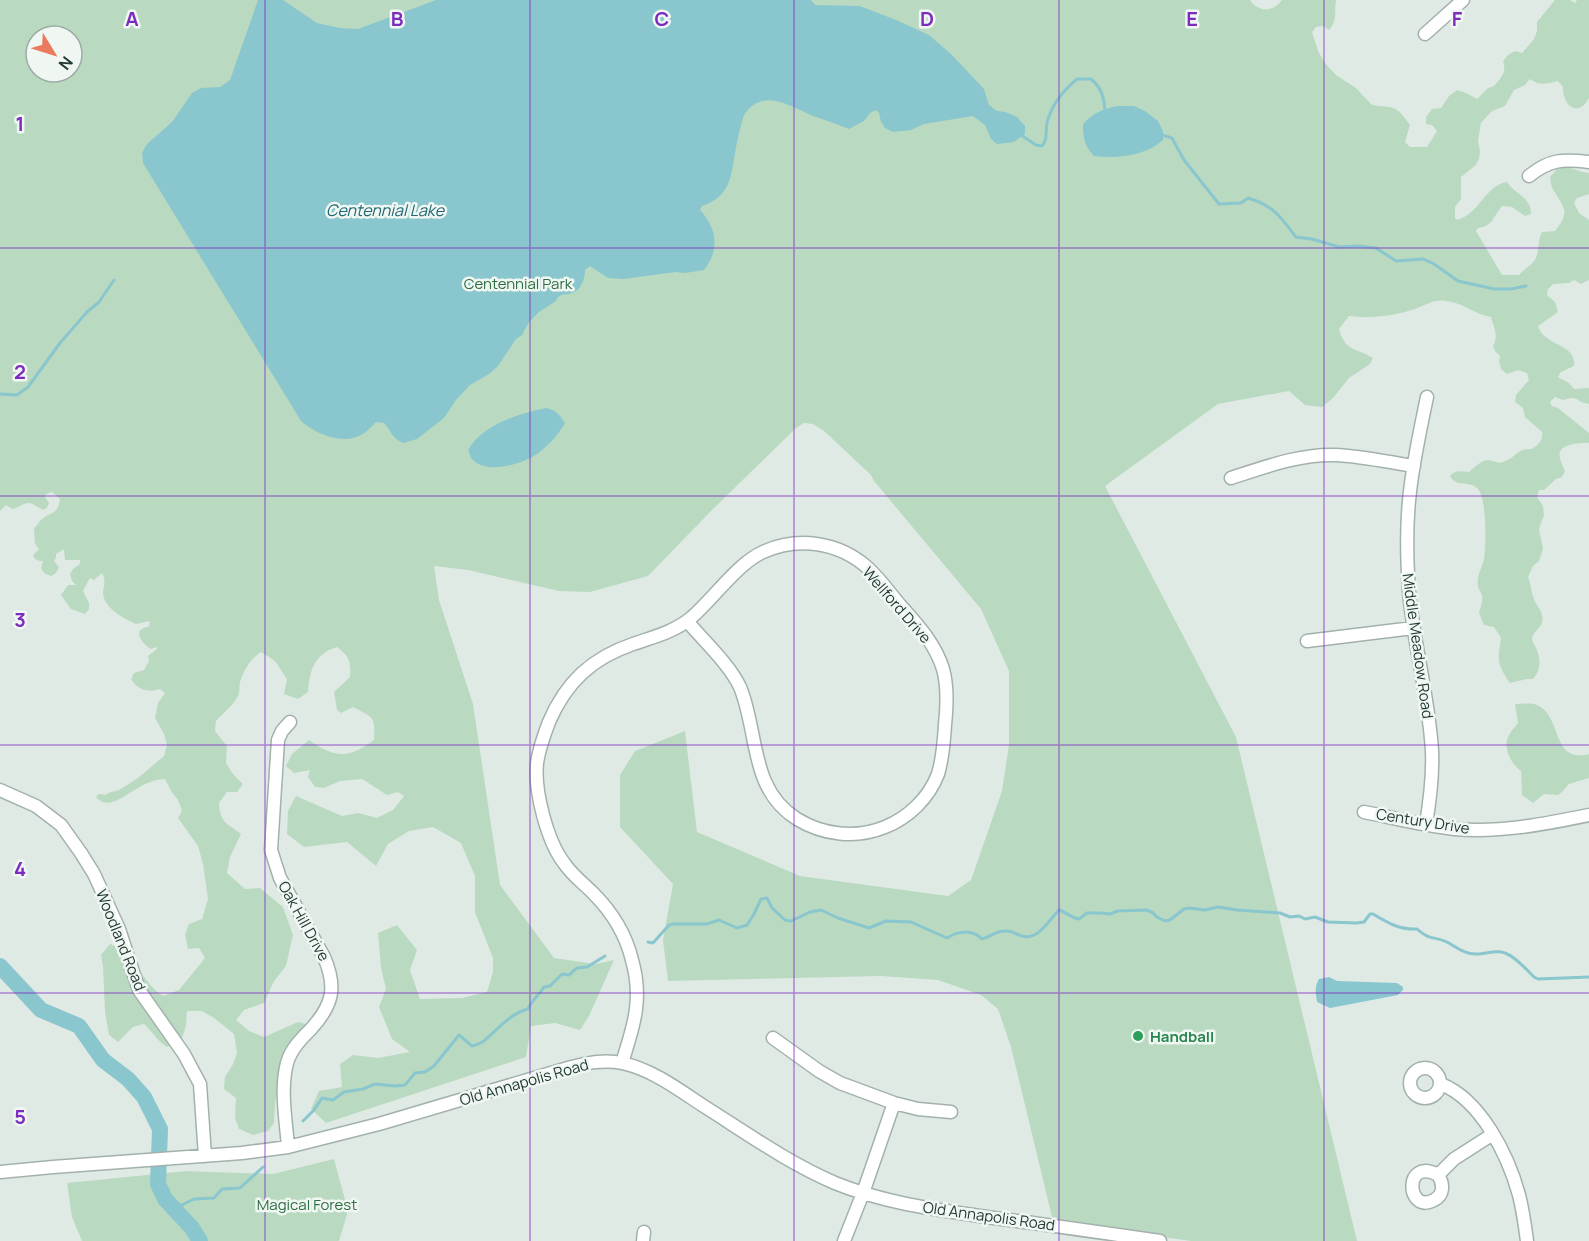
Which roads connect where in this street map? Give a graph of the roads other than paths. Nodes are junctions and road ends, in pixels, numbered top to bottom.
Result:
1 (1463, 0) edge
2 (1425, 34) dead end
3 (1589, 162) edge
4 (1529, 176) dead end
5 (1427, 397) dead end
6 (1414, 466) junction
7 (1231, 478) dead end
8 (687, 621) junction
9 (1413, 628) junction
10 (1307, 641) dead end
11 (290, 722) dead end
12 (0, 790) edge
13 (1364, 812) dead end
14 (1589, 815) edge
15 (1426, 825) junction
16 (773, 1038) dead end
17 (622, 1063) junction
18 (1441, 1084) dead end
19 (894, 1103) junction
20 (951, 1112) dead end
21 (1493, 1134) junction
22 (288, 1147) junction
23 (205, 1155) junction
24 (0, 1172) edge
25 (1438, 1175) dead end
26 (863, 1193) junction
27 (844, 1241) edge
28 (1161, 1241) edge
29 (1527, 1241) edge

1 - 2 street
3 - 4 street
5 - 6 street, Middle Meadow Road
6 - 7 street
6 - 9 street, Middle Meadow Road
8 - 8 street, Wellford Drive
8 - 17 street, Wellford Drive
9 - 10 street
9 - 15 street, Middle Meadow Road
11 - 22 street, Oak Hill Drive
12 - 23 street, Woodland Road
13 - 15 street, Century Drive
14 - 15 street, Century Drive
16 - 19 street
17 - 22 street, Old Annapolis Road
17 - 26 street, Old Annapolis Road
18 - 21 street
19 - 20 street
19 - 26 street
21 - 25 street
21 - 29 street
22 - 23 street, Old Annapolis Road
23 - 24 street, Old Annapolis Road
26 - 27 street
26 - 28 street, Old Annapolis Road

